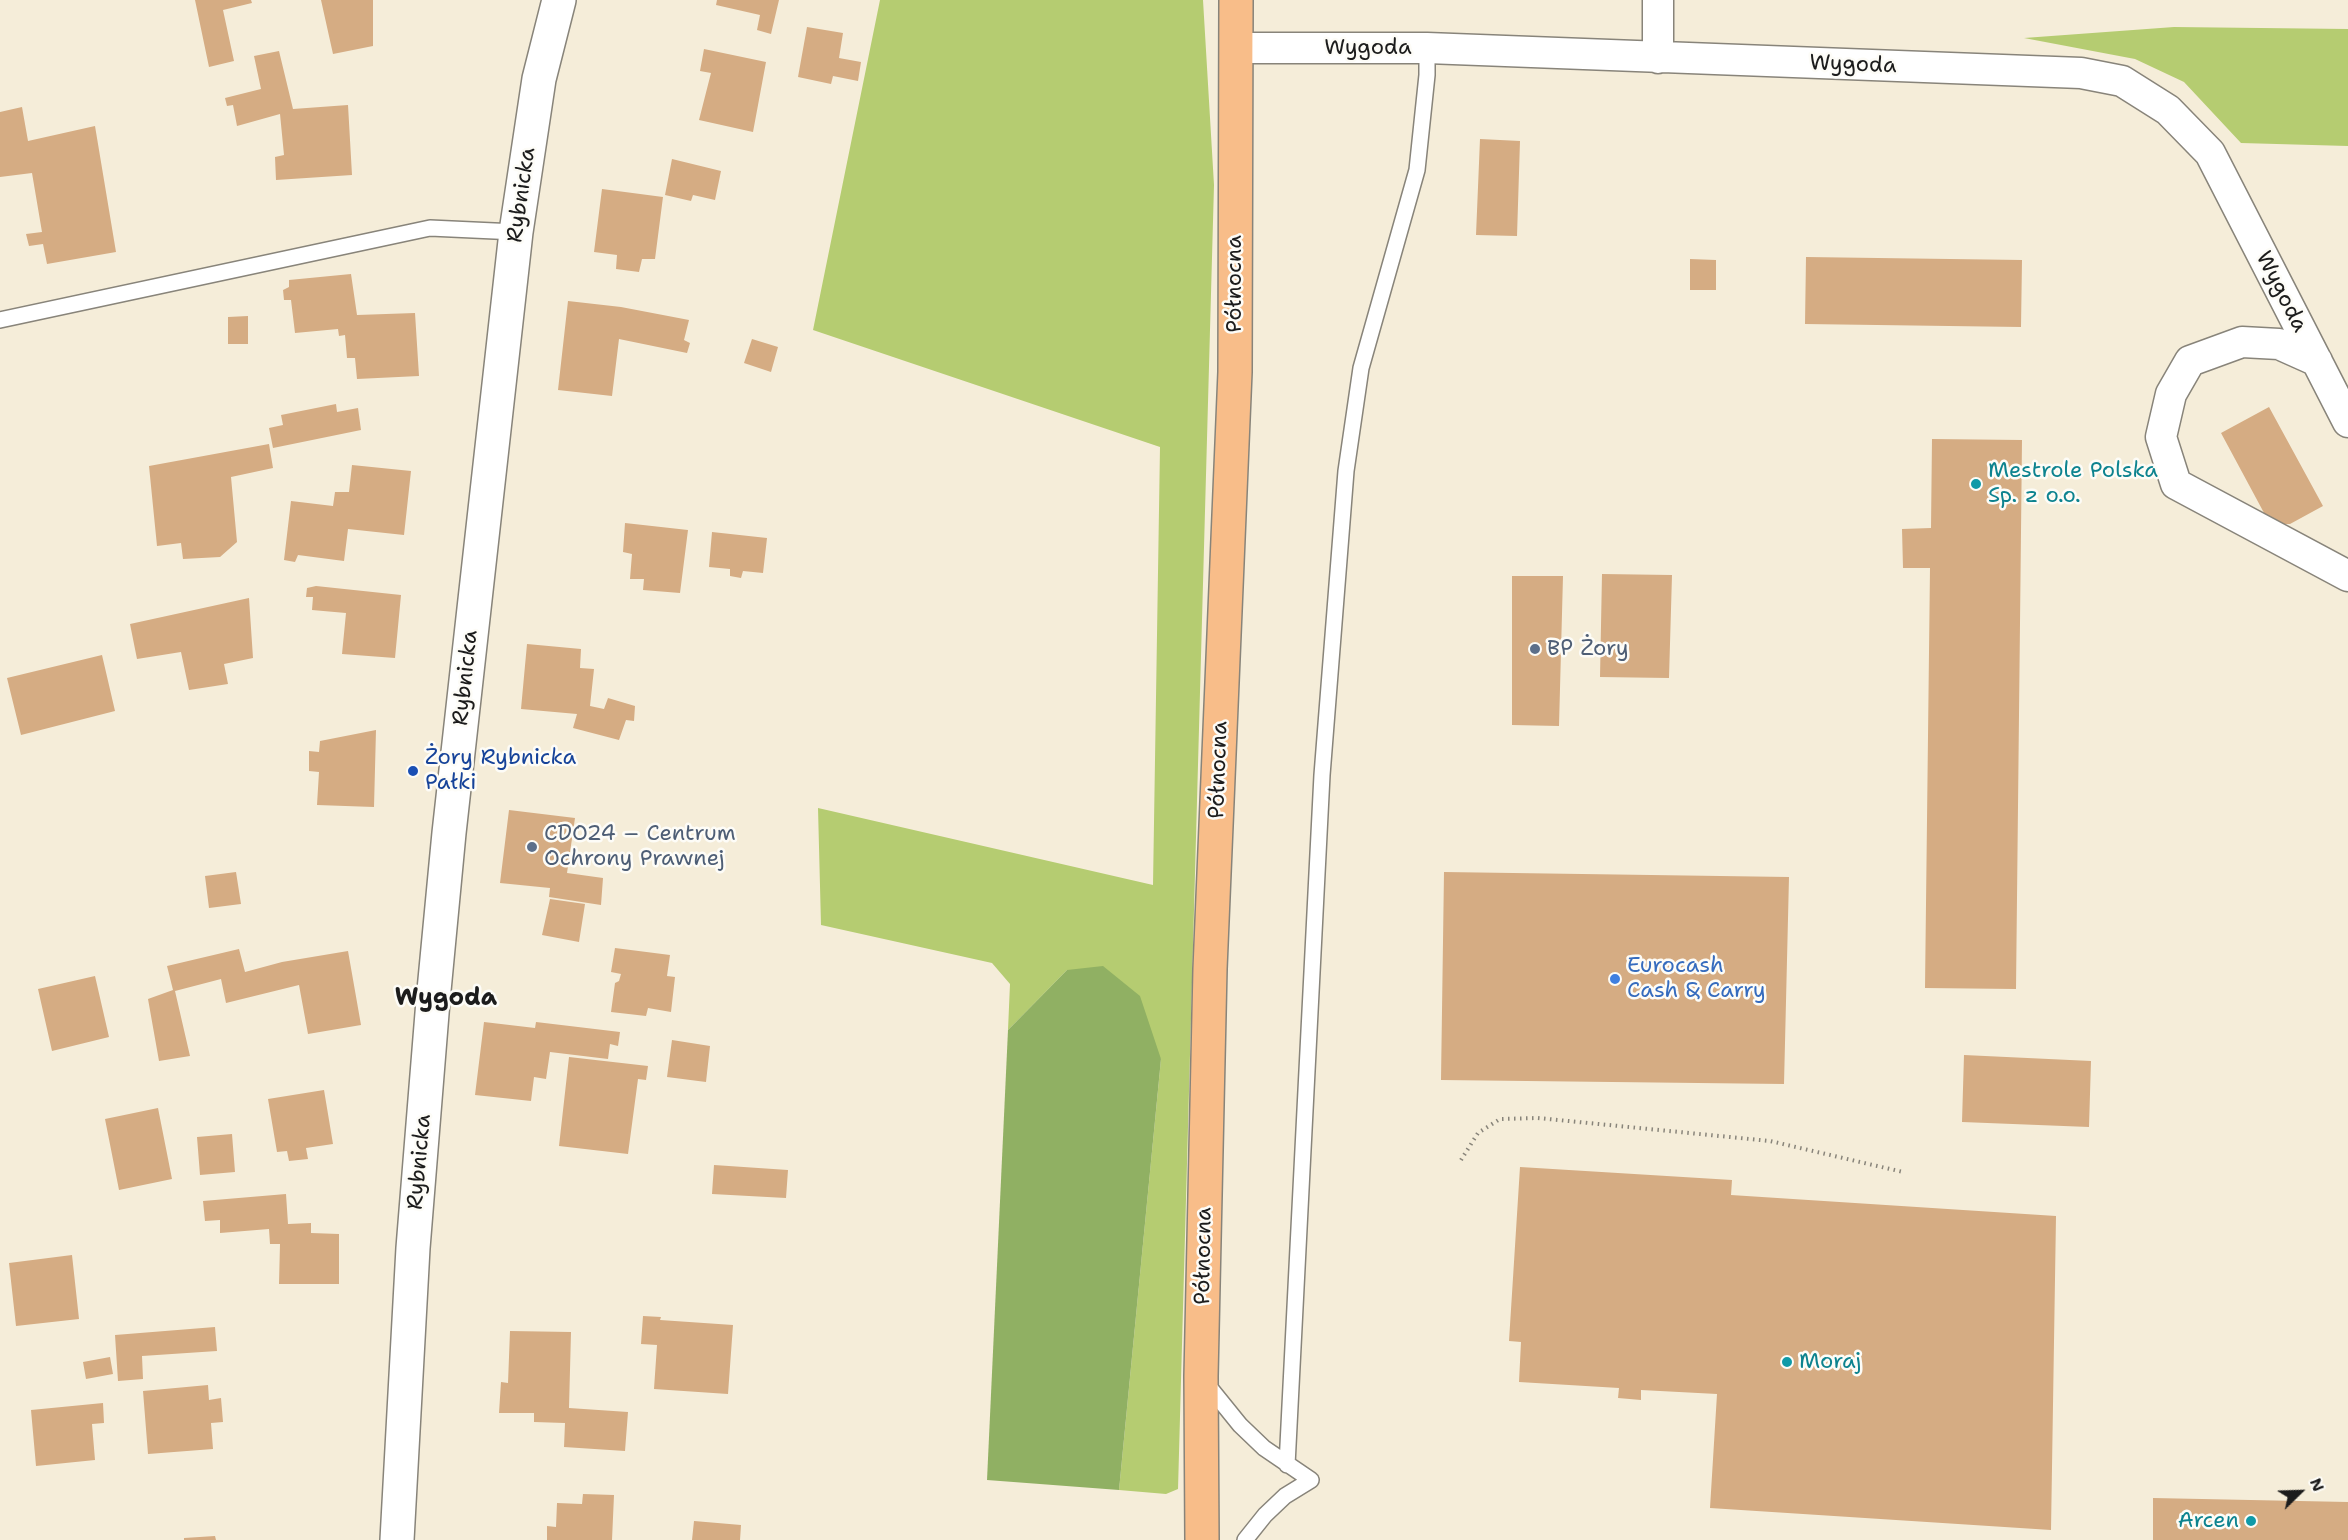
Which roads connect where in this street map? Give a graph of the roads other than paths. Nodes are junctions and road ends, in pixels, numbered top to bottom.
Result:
1 (559, 0) edge
2 (1236, 0) edge
3 (1658, 0) edge
4 (1236, 48) junction
5 (1427, 48) junction
6 (1658, 58) junction
7 (516, 232) junction
8 (0, 320) edge
9 (2317, 361) junction
10 (2348, 422) edge
11 (2348, 576) edge
12 (1201, 1376) junction
13 (1287, 1465) junction
14 (397, 1540) edge
15 (1202, 1540) edge
16 (1245, 1540) edge

1 - 7 street, Rybnicka
2 - 4 main road, Północna
3 - 6 street
4 - 5 street, Wygoda
4 - 12 main road, Północna
5 - 6 street, Wygoda
5 - 13 lane
6 - 9 street, Wygoda
7 - 8 lane
7 - 14 street, Rybnicka
9 - 10 street, Wygoda
9 - 11 street, Wygoda
12 - 13 lane
12 - 15 main road, Północna
13 - 16 lane

